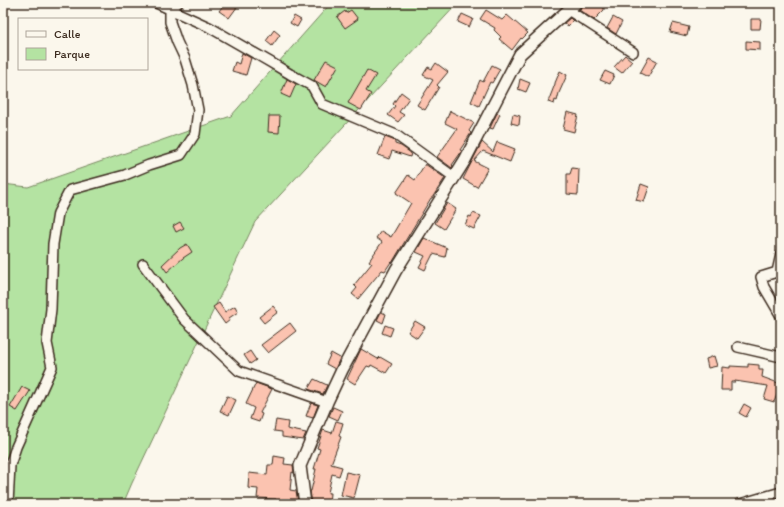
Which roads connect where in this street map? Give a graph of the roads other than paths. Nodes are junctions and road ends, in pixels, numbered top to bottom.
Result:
1 (156, 3) edge
2 (178, 3) edge
3 (572, 7) edge
4 (170, 9) junction
5 (633, 52) dead end
6 (454, 177) junction
7 (781, 254) edge
8 (143, 264) dead end
9 (781, 316) edge
10 (738, 347) dead end
11 (781, 358) edge
12 (327, 402) junction
13 (781, 492) edge
14 (8, 504) edge
15 (305, 504) edge
16 (740, 504) edge

1 - 4 street
2 - 4 street
3 - 5 street
3 - 6 street
4 - 6 street
4 - 14 street
6 - 12 street
7 - 9 street
8 - 12 street
10 - 11 street
12 - 15 street
13 - 16 street

